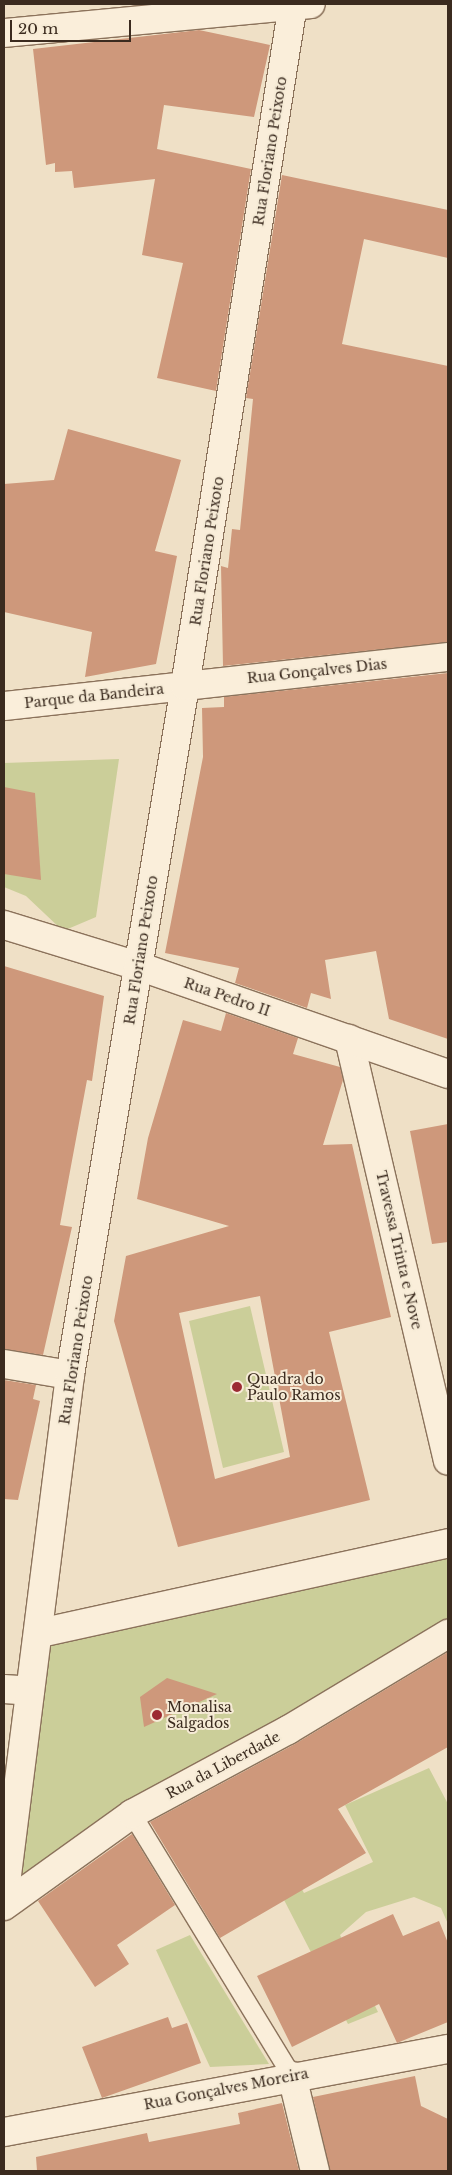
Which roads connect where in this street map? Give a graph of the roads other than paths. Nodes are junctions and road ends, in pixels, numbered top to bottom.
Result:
1 (299, 5) edge
2 (4, 33) edge
3 (448, 656) edge
4 (185, 686) junction
5 (4, 706) edge
6 (4, 925) edge
7 (138, 966) junction
8 (349, 1039) junction
9 (448, 1074) edge
10 (4, 1364) edge
11 (70, 1375) junction
12 (448, 1461) edge
13 (448, 1543) edge
14 (40, 1633) junction
15 (448, 1634) edge
16 (17, 1690) edge
17 (132, 1814) junction
18 (4, 1899) edge
19 (4, 1906) edge
20 (448, 2049) edge
21 (292, 2076) junction
22 (4, 2132) edge
23 (314, 2171) edge

1 - 2 street
1 - 4 street, Rua Floriano Peixoto
3 - 4 street, Rua Gonçalves Dias
4 - 5 street, Parque da Bandeira
4 - 7 street, Rua Floriano Peixoto
6 - 7 street, Rua Pedro II
7 - 8 street, Rua Pedro II
7 - 11 street, Rua Floriano Peixoto
8 - 9 street, Rua Pedro II
8 - 12 street, Travessa Trinta e Nove
10 - 11 street
11 - 14 street, Rua Floriano Peixoto
13 - 14 street
14 - 16 street, Rua Floriano Peixoto
15 - 17 street, Rua da Liberdade
16 - 18 street, Rua Floriano Peixoto
17 - 19 street, Rua da Liberdade
17 - 21 lane
20 - 21 street, Rua Gonçalves Moreira
21 - 22 street, Rua Gonçalves Moreira
21 - 23 street

